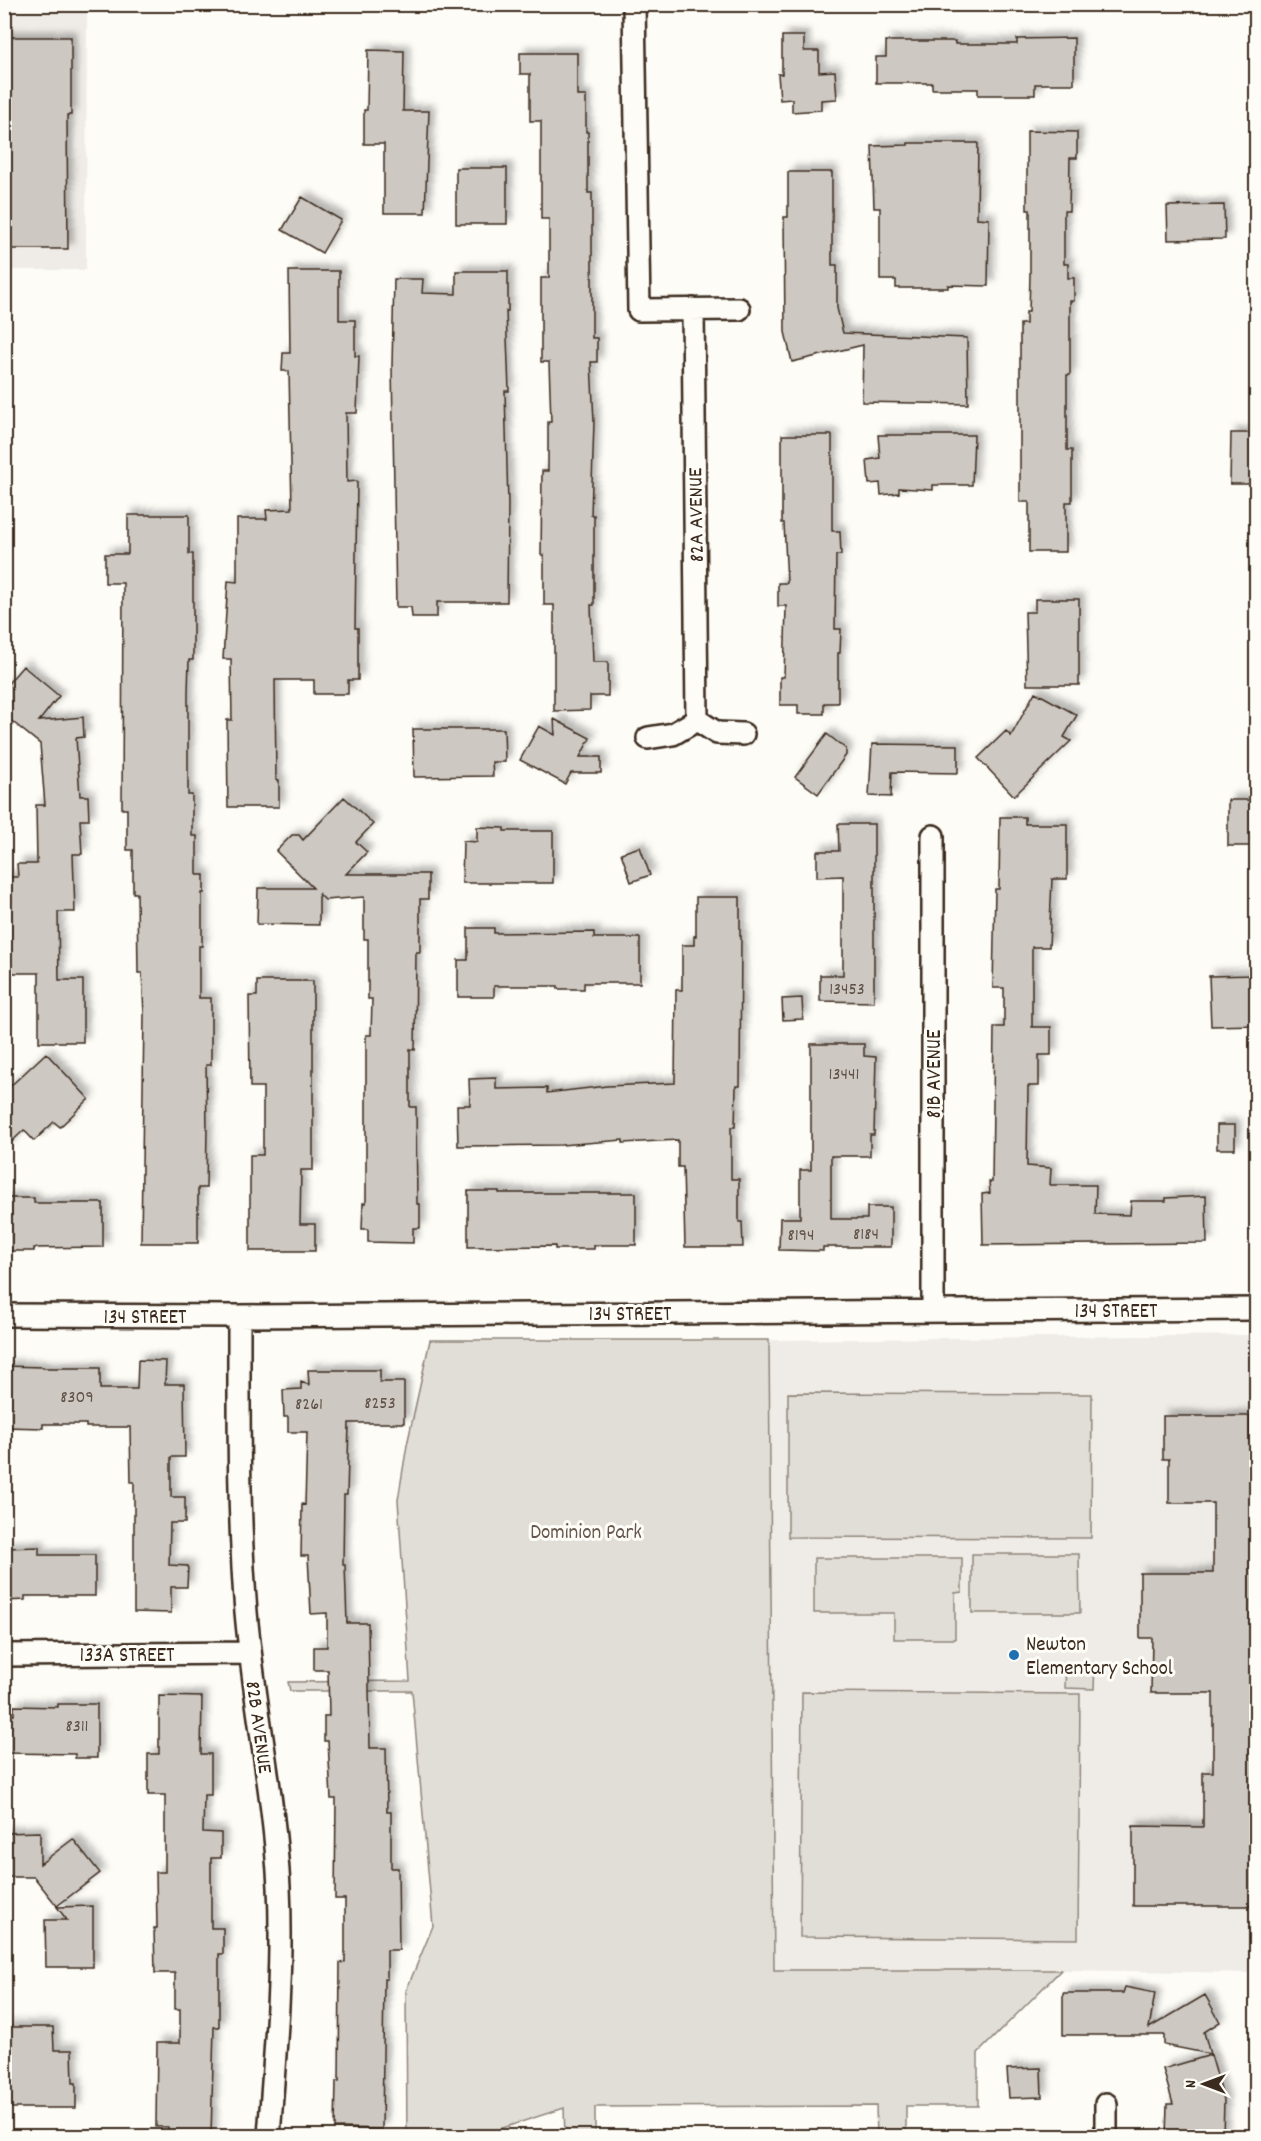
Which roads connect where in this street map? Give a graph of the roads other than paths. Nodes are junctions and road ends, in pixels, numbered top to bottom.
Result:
1 (634, 4) edge
2 (693, 309) junction
3 (739, 309) dead end
4 (697, 720) junction
5 (743, 734) dead end
6 (648, 738) dead end
7 (933, 837) dead end
8 (1257, 1309) edge
9 (933, 1311) junction
10 (4, 1315) edge
11 (239, 1316) junction
12 (250, 1653) junction
13 (4, 1655) edge
14 (1106, 2104) dead end
15 (269, 2136) edge
16 (1106, 2136) edge

1 - 2 street
2 - 3 street
2 - 4 street, 82A AVENUE
4 - 5 street
4 - 6 street
7 - 9 street, 81B AVENUE
8 - 9 street, 134 STREET
9 - 11 street, 134 STREET
10 - 11 street, 134 STREET
11 - 12 street, 82B AVENUE
12 - 13 street, 133A STREET
12 - 15 street, 82B AVENUE
14 - 16 street

